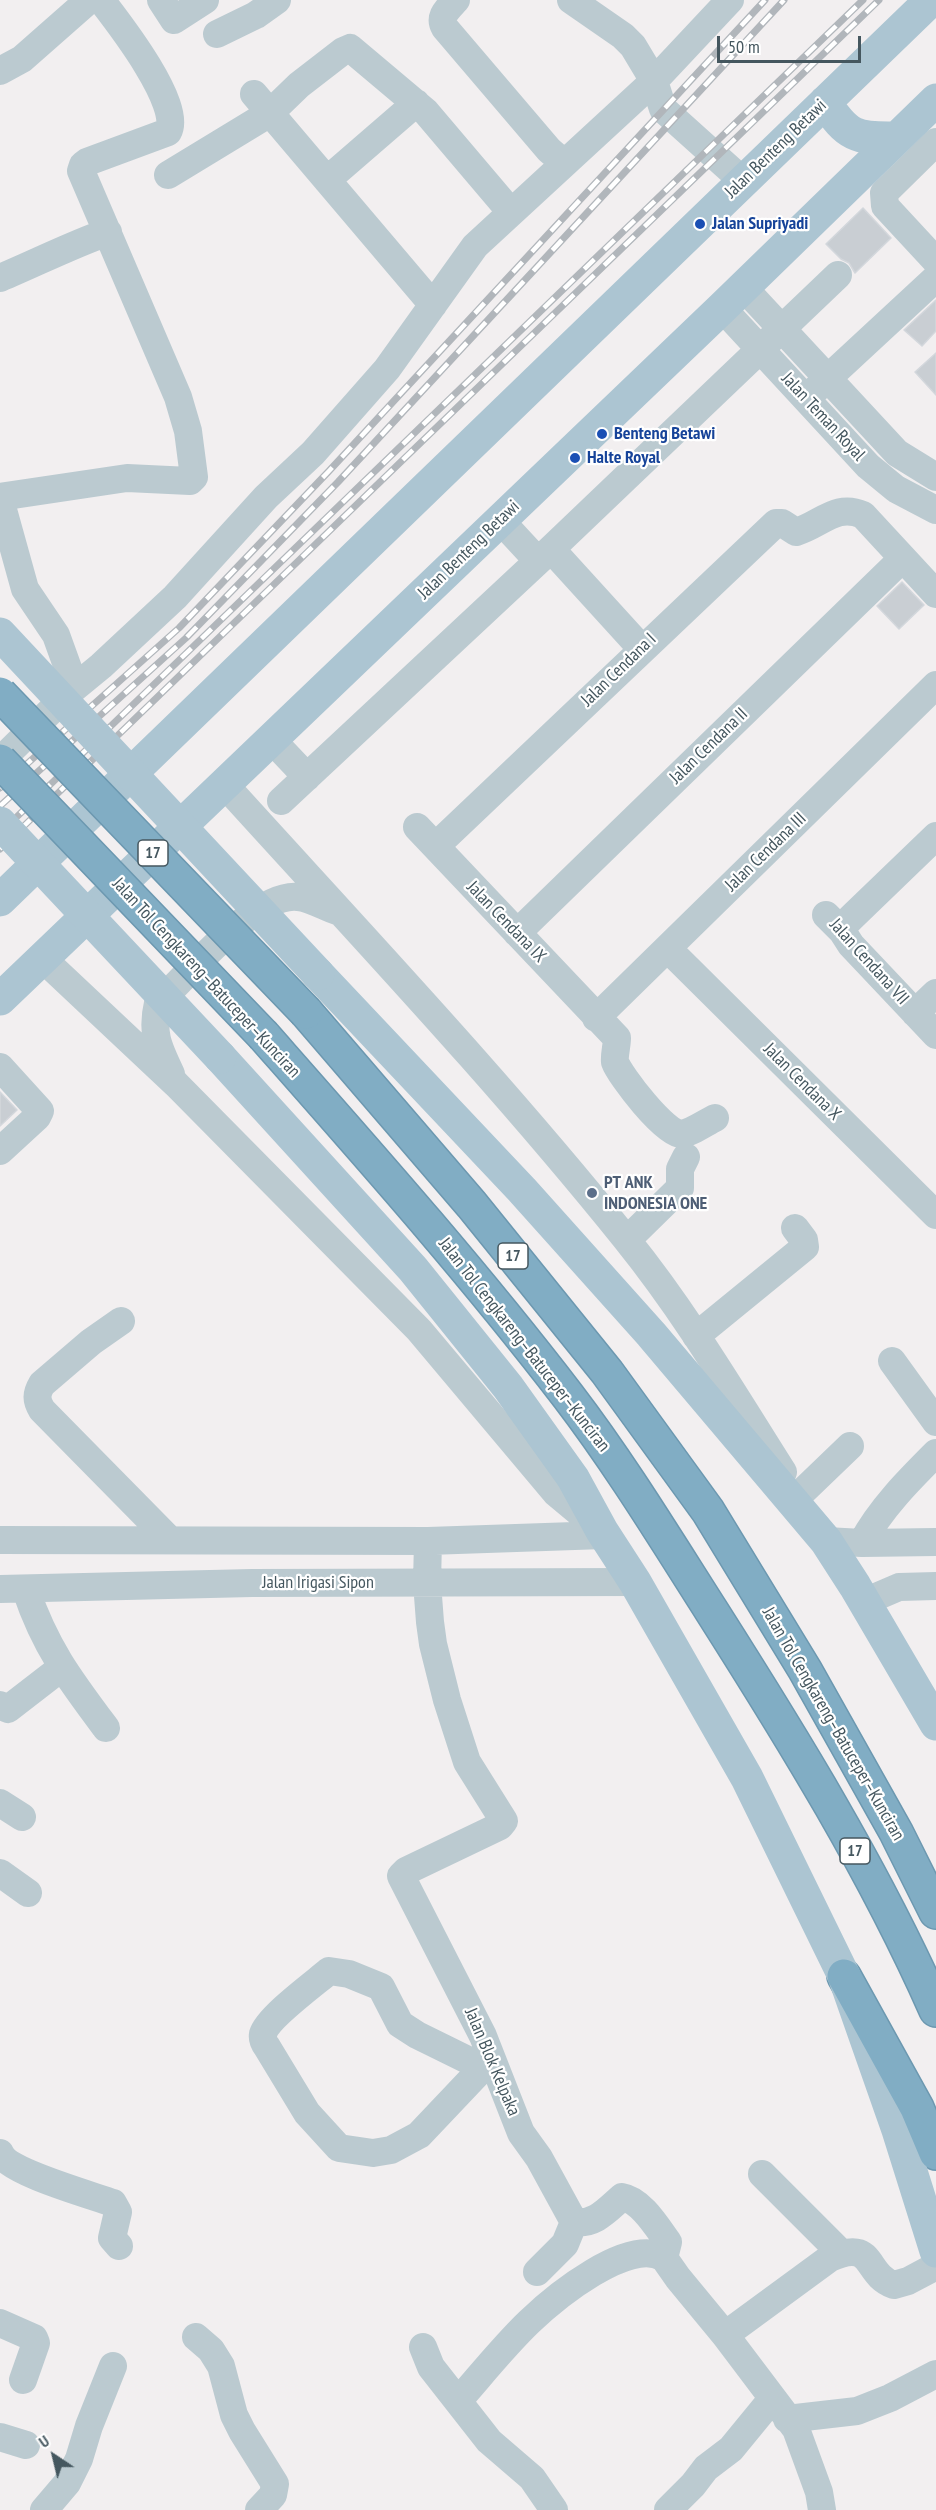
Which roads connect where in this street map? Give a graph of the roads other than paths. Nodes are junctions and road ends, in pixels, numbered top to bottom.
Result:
1 (89, 0) edge
2 (101, 0) edge
3 (161, 0) edge
4 (205, 0) edge
5 (277, 0) edge
6 (456, 0) edge
7 (571, 0) edge
8 (730, 0) edge
9 (931, 0) edge
10 (217, 34) dead end
11 (0, 71) edge
12 (654, 81) junction
13 (936, 100) edge
14 (825, 102) junction
15 (416, 103) junction
16 (262, 104) junction
17 (798, 128) junction
18 (936, 142) edge
19 (564, 163) junction
20 (889, 167) junction
21 (168, 175) dead end
22 (327, 180) junction
23 (743, 181) junction
24 (846, 187) junction
25 (510, 211) junction
26 (108, 232) junction
27 (936, 248) edge
28 (936, 261) edge
29 (838, 275) dead end
30 (0, 278) edge
31 (936, 278) edge
32 (732, 298) junction
33 (433, 305) junction
34 (791, 338) junction
35 (770, 359) junction
36 (828, 378) junction
37 (806, 399) junction
38 (936, 477) edge
39 (0, 498) edge
40 (936, 510) edge
41 (500, 520) junction
42 (544, 555) junction
43 (902, 559) junction
44 (0, 568) edge
45 (25, 589) junction
46 (936, 594) edge
47 (0, 634) edge
48 (642, 649) junction
49 (936, 685) edge
50 (73, 689) junction
51 (0, 694) edge
52 (271, 739) junction
53 (2, 760) edge
54 (307, 777) junction
55 (224, 784) junction
56 (281, 801) dead end
57 (0, 823) edge
58 (417, 826) dead end
59 (936, 836) edge
60 (437, 848) junction
61 (0, 900) edge
62 (341, 912) junction
63 (517, 933) junction
64 (668, 949) junction
65 (42, 958) junction
66 (936, 993) edge
67 (0, 999) edge
68 (915, 1013) junction
69 (596, 1018) junction
70 (936, 1035) edge
71 (0, 1067) edge
72 (176, 1084) junction
73 (715, 1118) dead end
74 (0, 1151) edge
75 (686, 1157) dead end
76 (936, 1215) edge
77 (795, 1228) dead end
78 (627, 1240) junction
79 (121, 1321) dead end
80 (696, 1336) junction
81 (892, 1361) dead end
82 (936, 1422) edge
83 (850, 1446) dead end
84 (936, 1453) edge
85 (798, 1496) junction
86 (604, 1535) junction
87 (170, 1539) junction
88 (0, 1540) edge
89 (428, 1542) junction
90 (936, 1542) edge
91 (840, 1545) junction
92 (634, 1580) junction
93 (427, 1582) junction
94 (936, 1586) edge
95 (13, 1589) edge
96 (860, 1594) junction
97 (61, 1668) junction
98 (0, 1705) edge
99 (936, 1724) edge
100 (106, 1728) dead end
101 (0, 1873) edge
102 (28, 1893) dead end
103 (936, 1912) edge
104 (844, 1976) junction
105 (936, 2010) edge
106 (487, 2063) junction
107 (936, 2153) edge
108 (0, 2155) edge
109 (762, 2174) dead end
110 (574, 2222) junction
111 (119, 2246) dead end
112 (936, 2251) edge
113 (841, 2253) junction
114 (664, 2258) junction
115 (936, 2266) edge
116 (537, 2272) dead end
117 (0, 2323) edge
118 (725, 2335) junction
119 (196, 2337) dead end
120 (423, 2346) dead end
121 (113, 2366) dead end
122 (936, 2374) edge
123 (23, 2380) dead end
124 (458, 2401) junction
125 (780, 2409) junction
126 (44, 2510) edge
127 (259, 2510) edge
128 (554, 2510) edge
129 (668, 2510) edge
130 (822, 2510) edge

1 - 11 street
2 - 26 street
3 - 4 street
5 - 10 street
6 - 19 street
7 - 12 street
8 - 12 street
9 - 14 main road, Jalan Benteng Betawi
12 - 19 street
12 - 23 street
13 - 20 main road, Jalan Benteng Betawi
14 - 17 main road, Jalan Benteng Betawi
14 - 20 main road
15 - 16 street
15 - 22 street
15 - 25 street
16 - 21 street
16 - 22 street
17 - 23 main road, Jalan Benteng Betawi
17 - 24 main road
18 - 20 street, Jalan Benteng Betawi
19 - 25 street
20 - 24 main road, Jalan Benteng Betawi
20 - 27 street
20 - 28 street
22 - 33 street
23 - 61 main road, Jalan Benteng Betawi
24 - 32 main road, Jalan Benteng Betawi
25 - 33 street
26 - 30 street
26 - 39 street
29 - 34 street
31 - 36 street
32 - 34 street, Jalan Teman Royal
32 - 35 street, Jalan Teman Royal
32 - 41 main road, Jalan Benteng Betawi
33 - 50 street
34 - 35 street
34 - 36 street, Jalan Teman Royal
35 - 37 street, Jalan Teman Royal
35 - 42 street
36 - 37 street
36 - 38 street, Jalan Teman Royal
37 - 40 street, Jalan Teman Royal
39 - 45 street
41 - 42 street
41 - 52 main road, Jalan Benteng Betawi
42 - 48 street
42 - 54 street
43 - 46 street
43 - 48 street, Jalan Cendana I
43 - 63 street, Jalan Cendana II
44 - 45 street
45 - 50 street
47 - 91 main road, bridge
48 - 60 street, Jalan Cendana I
49 - 64 street, Jalan Cendana III
50 - 53 street
51 - 103 highway, Jalan Tol Cengkareng–Batuceper–Kunciran / 17, bridge
52 - 54 street
52 - 55 main road, Jalan Benteng Betawi
53 - 105 highway, Jalan Tol Cengkareng–Batuceper–Kunciran / 17, bridge
54 - 56 street
55 - 62 street
55 - 65 main road, Jalan Benteng Betawi
57 - 86 main road, bridge
58 - 60 street, Jalan Cendana IX
59 - 68 street, Jalan Cendana VII
60 - 63 street, Jalan Cendana IX
62 - 72 street
62 - 78 street
63 - 69 street, Jalan Cendana IX
64 - 69 street, Jalan Cendana III
64 - 76 street, Jalan Cendana X
65 - 67 main road, Jalan Benteng Betawi
65 - 72 street
66 - 68 street
68 - 70 street, Jalan Cendana VII
69 - 73 street, Jalan Cendana IX
71 - 74 street
72 - 86 street
75 - 78 street
77 - 80 street
78 - 80 street
79 - 87 street
80 - 85 street
81 - 82 street
83 - 85 street
84 - 91 street
85 - 91 street
86 - 89 street
86 - 92 main road
87 - 88 street
87 - 89 street
89 - 93 street, Jalan Blok Kelpaka
90 - 91 street
91 - 96 main road
92 - 93 street, Jalan Irigasi Sipon
92 - 104 main road
93 - 95 street, Jalan Irigasi Sipon
93 - 106 street, Jalan Blok Kelpaka
94 - 96 street
95 - 97 street
96 - 99 main road
97 - 98 street
97 - 100 street
101 - 102 street
104 - 107 highway
104 - 112 main road
106 - 106 street
106 - 110 street, Jalan Blok Kelpaka
108 - 111 street
109 - 113 street
110 - 114 street
110 - 116 street
113 - 115 street
113 - 118 street
114 - 118 street
114 - 124 street
117 - 123 street
118 - 125 street
119 - 127 street
120 - 124 street
121 - 126 street
122 - 125 street
124 - 128 street
125 - 129 street
125 - 130 street

